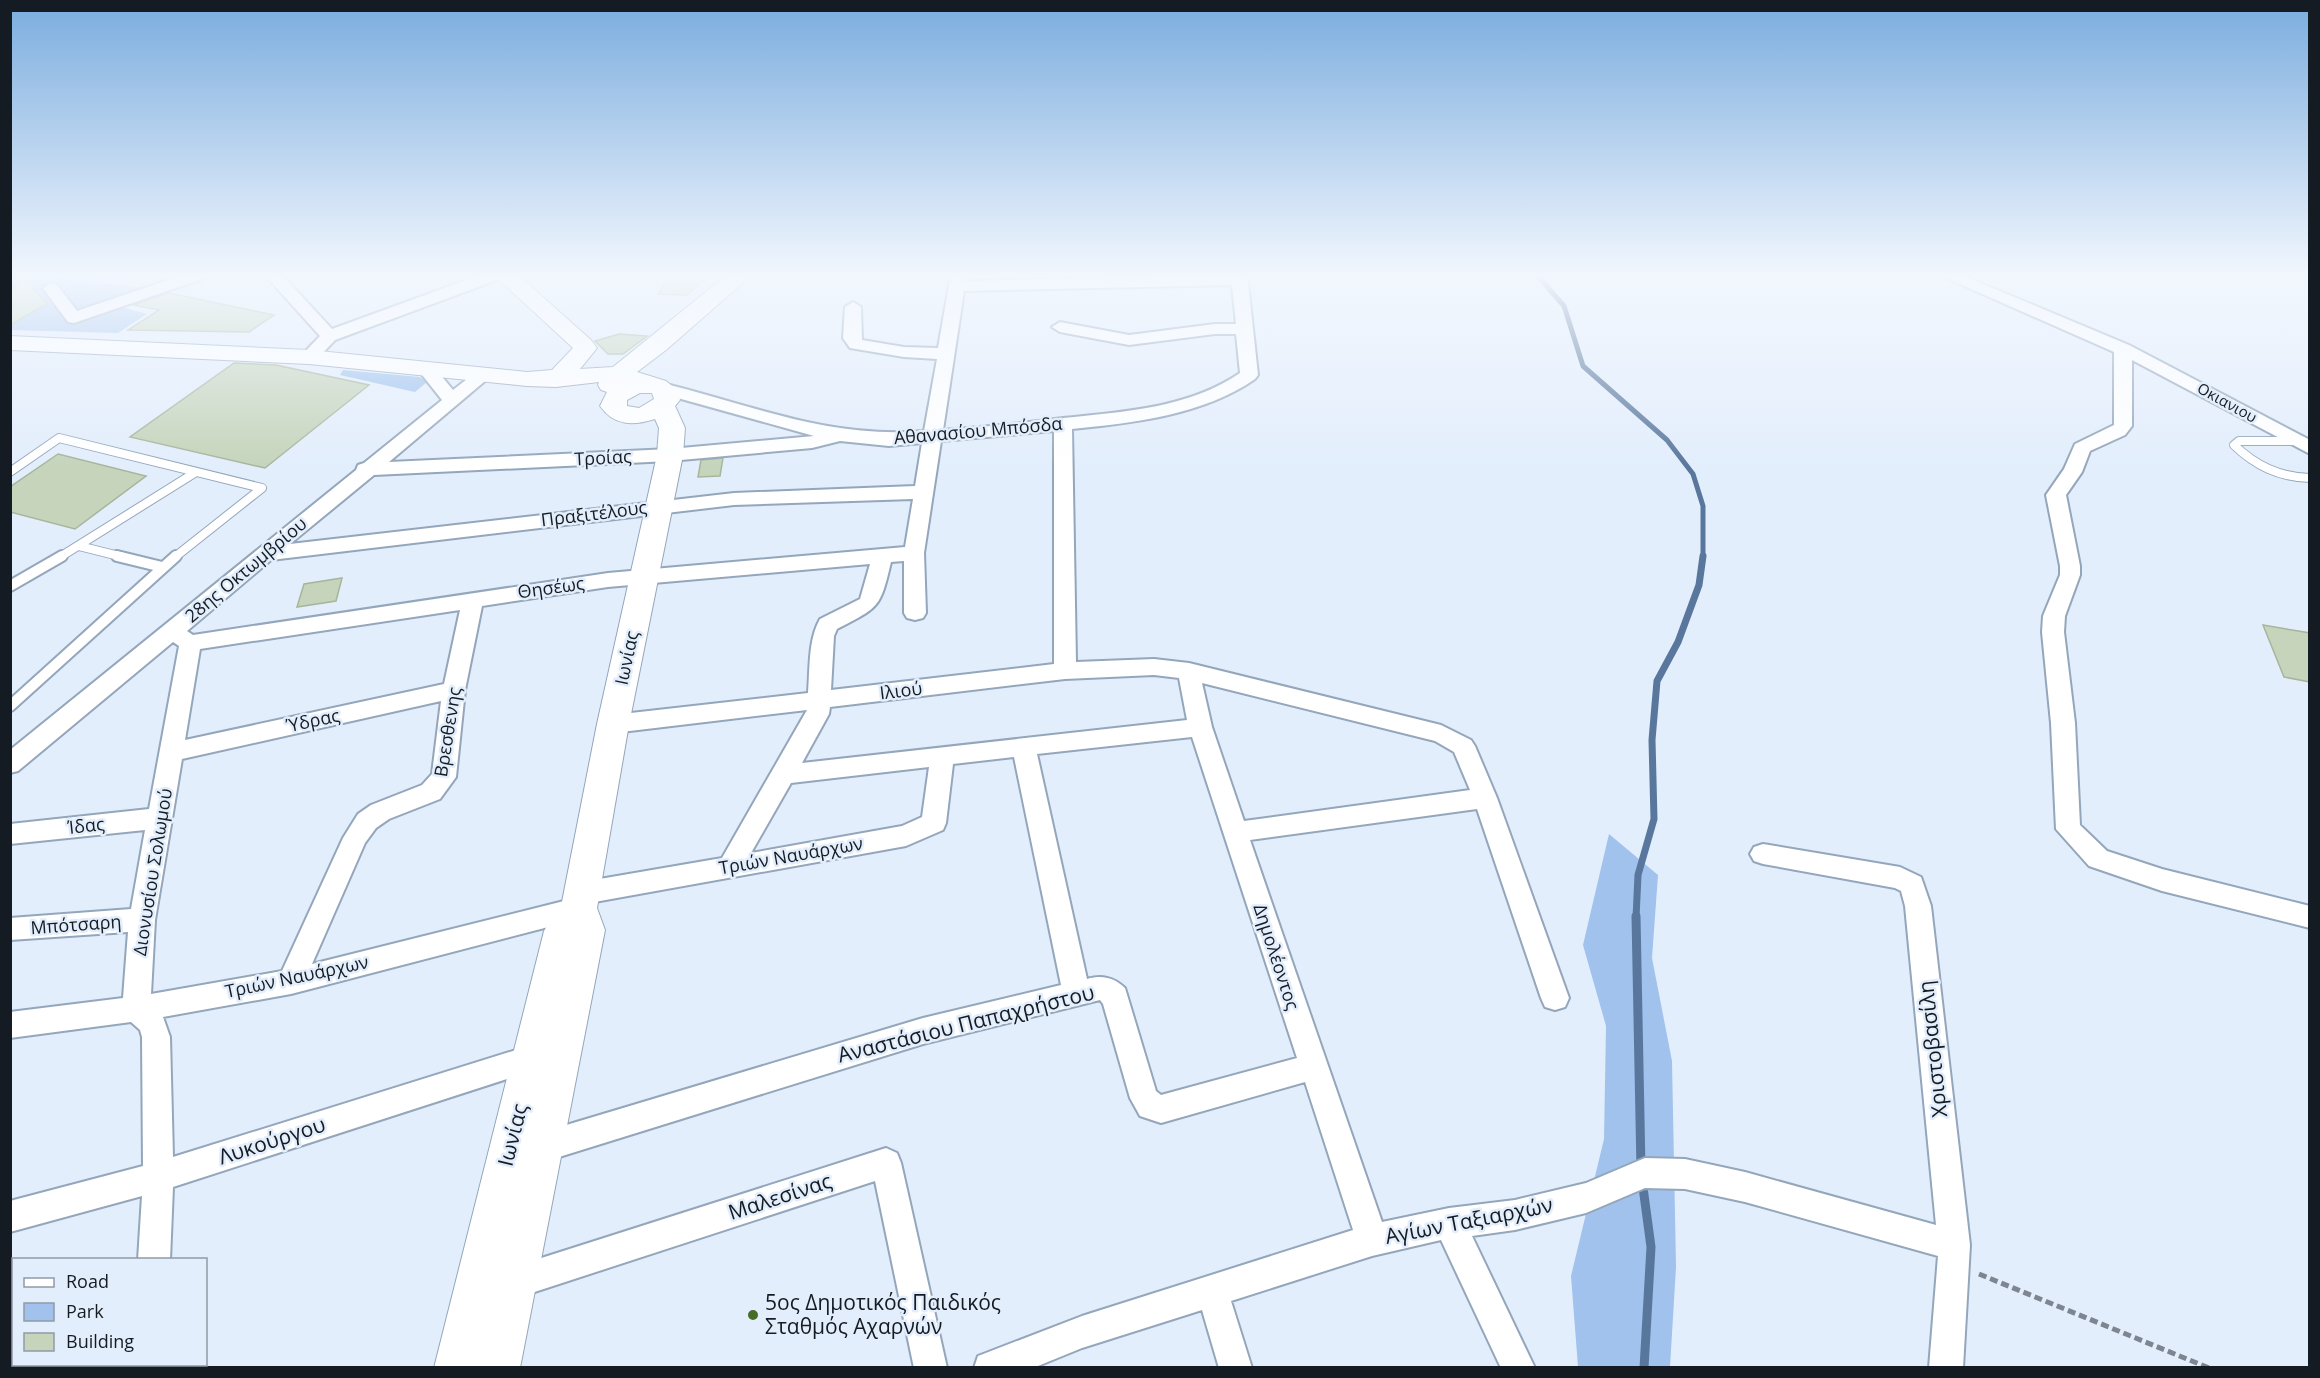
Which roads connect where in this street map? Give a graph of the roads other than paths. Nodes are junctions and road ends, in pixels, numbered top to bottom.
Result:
1 (327, 338) edge
2 (574, 338) edge
3 (666, 338) edge
4 (851, 338) edge
5 (949, 338) edge
6 (1113, 338) edge
7 (1142, 338) edge
8 (1246, 338) edge
9 (2097, 338) edge
10 (10, 343) edge
11 (2122, 349) junction
12 (946, 354) junction
13 (309, 357) junction
14 (428, 371) junction
15 (482, 376) junction
16 (556, 380) junction
17 (635, 393) junction
18 (452, 400) junction
19 (1063, 424) junction
20 (933, 435) junction
21 (839, 436) junction
22 (2303, 444) edge
23 (671, 450) junction
24 (365, 469) junction
25 (10, 471) edge
26 (196, 472) junction
27 (2310, 478) edge
28 (924, 492) junction
29 (661, 506) junction
30 (79, 546) junction
31 (914, 551) junction
32 (266, 554) junction
33 (882, 555) junction
34 (162, 567) junction
35 (644, 576) junction
36 (10, 586) edge
37 (473, 600) junction
38 (915, 613) dead end
39 (181, 637) junction
40 (1065, 671) junction
41 (1189, 671) junction
42 (454, 690) junction
43 (818, 701) junction
44 (10, 706) edge
45 (613, 724) junction
46 (1200, 727) junction
47 (1024, 748) junction
48 (171, 752) junction
49 (942, 758) junction
50 (10, 764) edge
51 (784, 774) junction
52 (1485, 798) junction
53 (161, 818) junction
54 (1234, 832) junction
55 (10, 834) edge
56 (1763, 854) dead end
57 (730, 867) junction
58 (581, 900) junction
59 (2310, 917) edge
60 (142, 920) junction
61 (10, 929) edge
62 (291, 982) junction
63 (1076, 993) junction
64 (1555, 998) dead end
65 (136, 1008) junction
66 (10, 1025) edge
67 (532, 1058) junction
68 (1312, 1067) junction
69 (543, 1147) junction
70 (158, 1177) junction
71 (10, 1217) edge
72 (1449, 1223) junction
73 (1372, 1240) junction
74 (1954, 1255) junction
75 (154, 1258) edge
76 (495, 1289) junction
77 (1211, 1289) junction
78 (457, 1368) edge
79 (497, 1368) edge
80 (931, 1368) edge
81 (990, 1368) edge
82 (1236, 1368) edge
83 (1519, 1368) edge
84 (1946, 1368) edge

1 - 13 street
2 - 16 main road
3 - 17 main road
4 - 12 street
5 - 12 street
6 - 7 street
8 - 19 street, Αθανασίου Μπόσδα
9 - 11 street, Οκιανιου
10 - 13 main road, Αθανασίου Μπόσδα
11 - 22 street, Οκιανιου
11 - 59 street
12 - 20 street
13 - 14 main road, Αθανασίου Μπόσδα
14 - 15 main road, Αθανασίου Μπόσδα
14 - 18 street
15 - 16 main road, Αθανασίου Μπόσδα
15 - 18 street, 28ης Οκτωμβρίου
16 - 17 main road, Αθανασίου Μπόσδα
17 - 21 street, Αθανασίου Μπόσδα
17 - 23 main road
17 - 23 main road, Ιωνίας
18 - 24 street, 28ης Οκτωμβρίου
19 - 20 street, Αθανασίου Μπόσδα
19 - 40 street
20 - 21 street, Αθανασίου Μπόσδα
20 - 28 street
21 - 23 street, Τροίας
22 - 27 lane
23 - 24 street, Τροίας
23 - 29 main road, Ιωνίας
24 - 32 street, 28ης Οκτωμβρίου
25 - 26 lane
26 - 30 lane
26 - 34 lane
28 - 29 street, Πραξιτέλους
28 - 31 street
29 - 32 street, Πραξιτέλους
29 - 35 main road, Ιωνίας
30 - 34 lane
30 - 36 lane
31 - 33 street, Θησέως
31 - 38 street
32 - 39 street, 28ης Οκτωμβρίου
33 - 35 street, Θησέως
33 - 43 street
34 - 44 lane
35 - 37 street, Θησέως
35 - 45 main road, Ιωνίας
37 - 39 street, Θησέως
37 - 42 street, Βρεσθενης
39 - 48 street, Διονυσίου Σολωμού
39 - 50 street, 28ης Οκτωμβρίου
40 - 41 street, Ιλιού
40 - 43 street, Ιλιού
41 - 46 street, Δημολέοντος
41 - 52 street, Ιλιού
42 - 48 street, Ύδρας
42 - 62 street, Βρεσθενης
43 - 45 street, Ιλιού
43 - 51 street
45 - 58 main road, Ιωνίας
46 - 47 street
46 - 54 street, Δημολέοντος
47 - 49 street
47 - 63 street
48 - 53 street, Διονυσίου Σολωμού
49 - 51 street
49 - 57 street, Τριών Ναυάρχων
51 - 57 street
52 - 54 street
52 - 64 street, Ιλιού
53 - 55 street, Ίδας
53 - 60 street, Διονυσίου Σολωμού
54 - 68 street, Δημολέοντος
56 - 74 street, Χριστοβασίλη
57 - 58 street, Τριών Ναυάρχων
58 - 62 street, Τριών Ναυάρχων
58 - 67 main road, Ιωνίας
58 - 69 main road, Ιωνίας
60 - 61 street, Μπότσαρη
60 - 65 street, Διονυσίου Σολωμού
62 - 65 street, Τριών Ναυάρχων
63 - 68 street, Αναστάσιου Παπαχρήστου
63 - 69 street, Αναστάσιου Παπαχρήστου
65 - 66 street, Τριών Ναυάρχων
65 - 70 street
67 - 70 street, Λυκούργου
67 - 76 main road, Ιωνίας
68 - 73 street, Δημολέοντος
69 - 76 main road, Ιωνίας
70 - 71 street, Λυκούργου
70 - 75 street
72 - 73 street, Αγίων Ταξιαρχών
72 - 74 street, Αγίων Ταξιαρχών
72 - 83 street
73 - 77 street, Αγίων Ταξιαρχών
74 - 84 street, Χριστοβασίλη
76 - 78 main road, Ιωνίας
76 - 79 main road, Ιωνίας
76 - 80 street, Μαλεσίνας
77 - 81 street, Αγίων Ταξιαρχών
77 - 82 street

